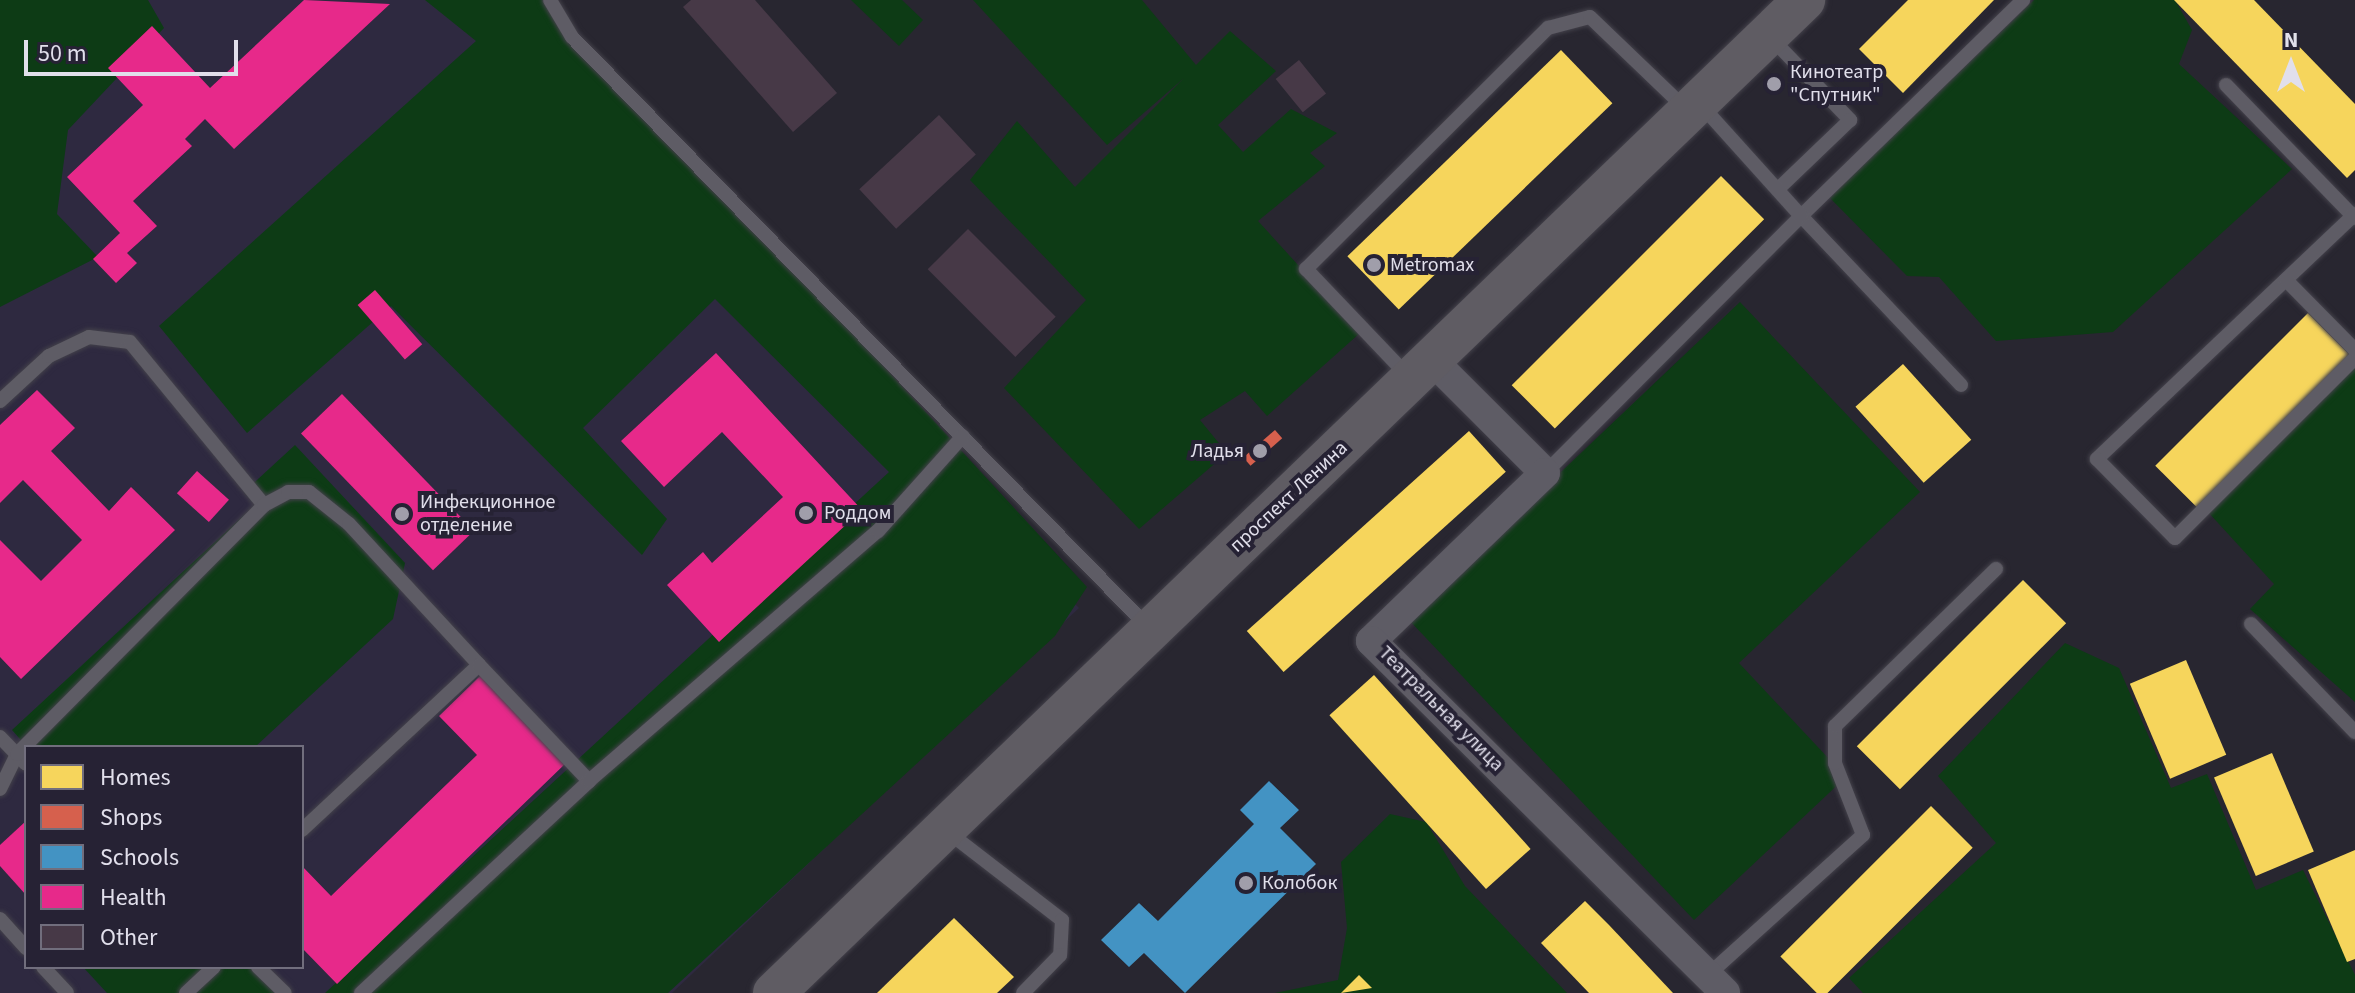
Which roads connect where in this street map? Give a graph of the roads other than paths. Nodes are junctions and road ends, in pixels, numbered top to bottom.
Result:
1 (550, 0) edge
2 (2023, 0) edge
3 (1787, 12) edge
4 (2226, 85) dead end
5 (1695, 110) junction
6 (1778, 189) junction
7 (1801, 216) junction
8 (2354, 216) edge
9 (2286, 280) junction
10 (2355, 350) edge
11 (2355, 358) edge
12 (1423, 371) junction
13 (1961, 385) dead end
14 (0, 401) edge
15 (963, 436) junction
16 (1545, 473) junction
17 (264, 505) junction
18 (1996, 569) dead end
19 (2251, 624) dead end
20 (1148, 627) junction
21 (479, 665) junction
22 (2355, 732) edge
23 (0, 737) edge
24 (35, 745) edge
25 (22, 759) edge
26 (589, 781) junction
27 (0, 789) edge
28 (304, 828) edge
29 (948, 832) junction
30 (0, 919) edge
31 (24, 946) edge
32 (45, 969) edge
33 (212, 969) edge
34 (260, 969) edge
35 (1717, 984) edge
36 (67, 993) edge
37 (186, 993) edge
38 (285, 993) edge
39 (361, 993) edge
40 (774, 993) edge
41 (1023, 993) edge

1 - 15 lane
2 - 7 lane
3 - 5 street, проспект Ленина
3 - 6 lane
4 - 8 lane
5 - 6 lane
5 - 12 street, проспект Ленина
5 - 12 lane
6 - 7 lane
7 - 13 lane
7 - 16 lane
8 - 9 lane
9 - 10 lane
9 - 11 lane
12 - 16 street
12 - 20 street, проспект Ленина
14 - 17 lane
15 - 20 lane
15 - 26 lane
16 - 35 street, Театральная улица
17 - 21 lane
17 - 24 lane
18 - 35 lane
19 - 22 lane
20 - 29 street, проспект Ленина
21 - 26 lane
21 - 28 lane
23 - 25 lane
25 - 27 lane
26 - 39 lane
29 - 40 street, проспект Ленина
29 - 41 lane
30 - 31 lane
32 - 36 lane
33 - 37 lane
34 - 38 lane

